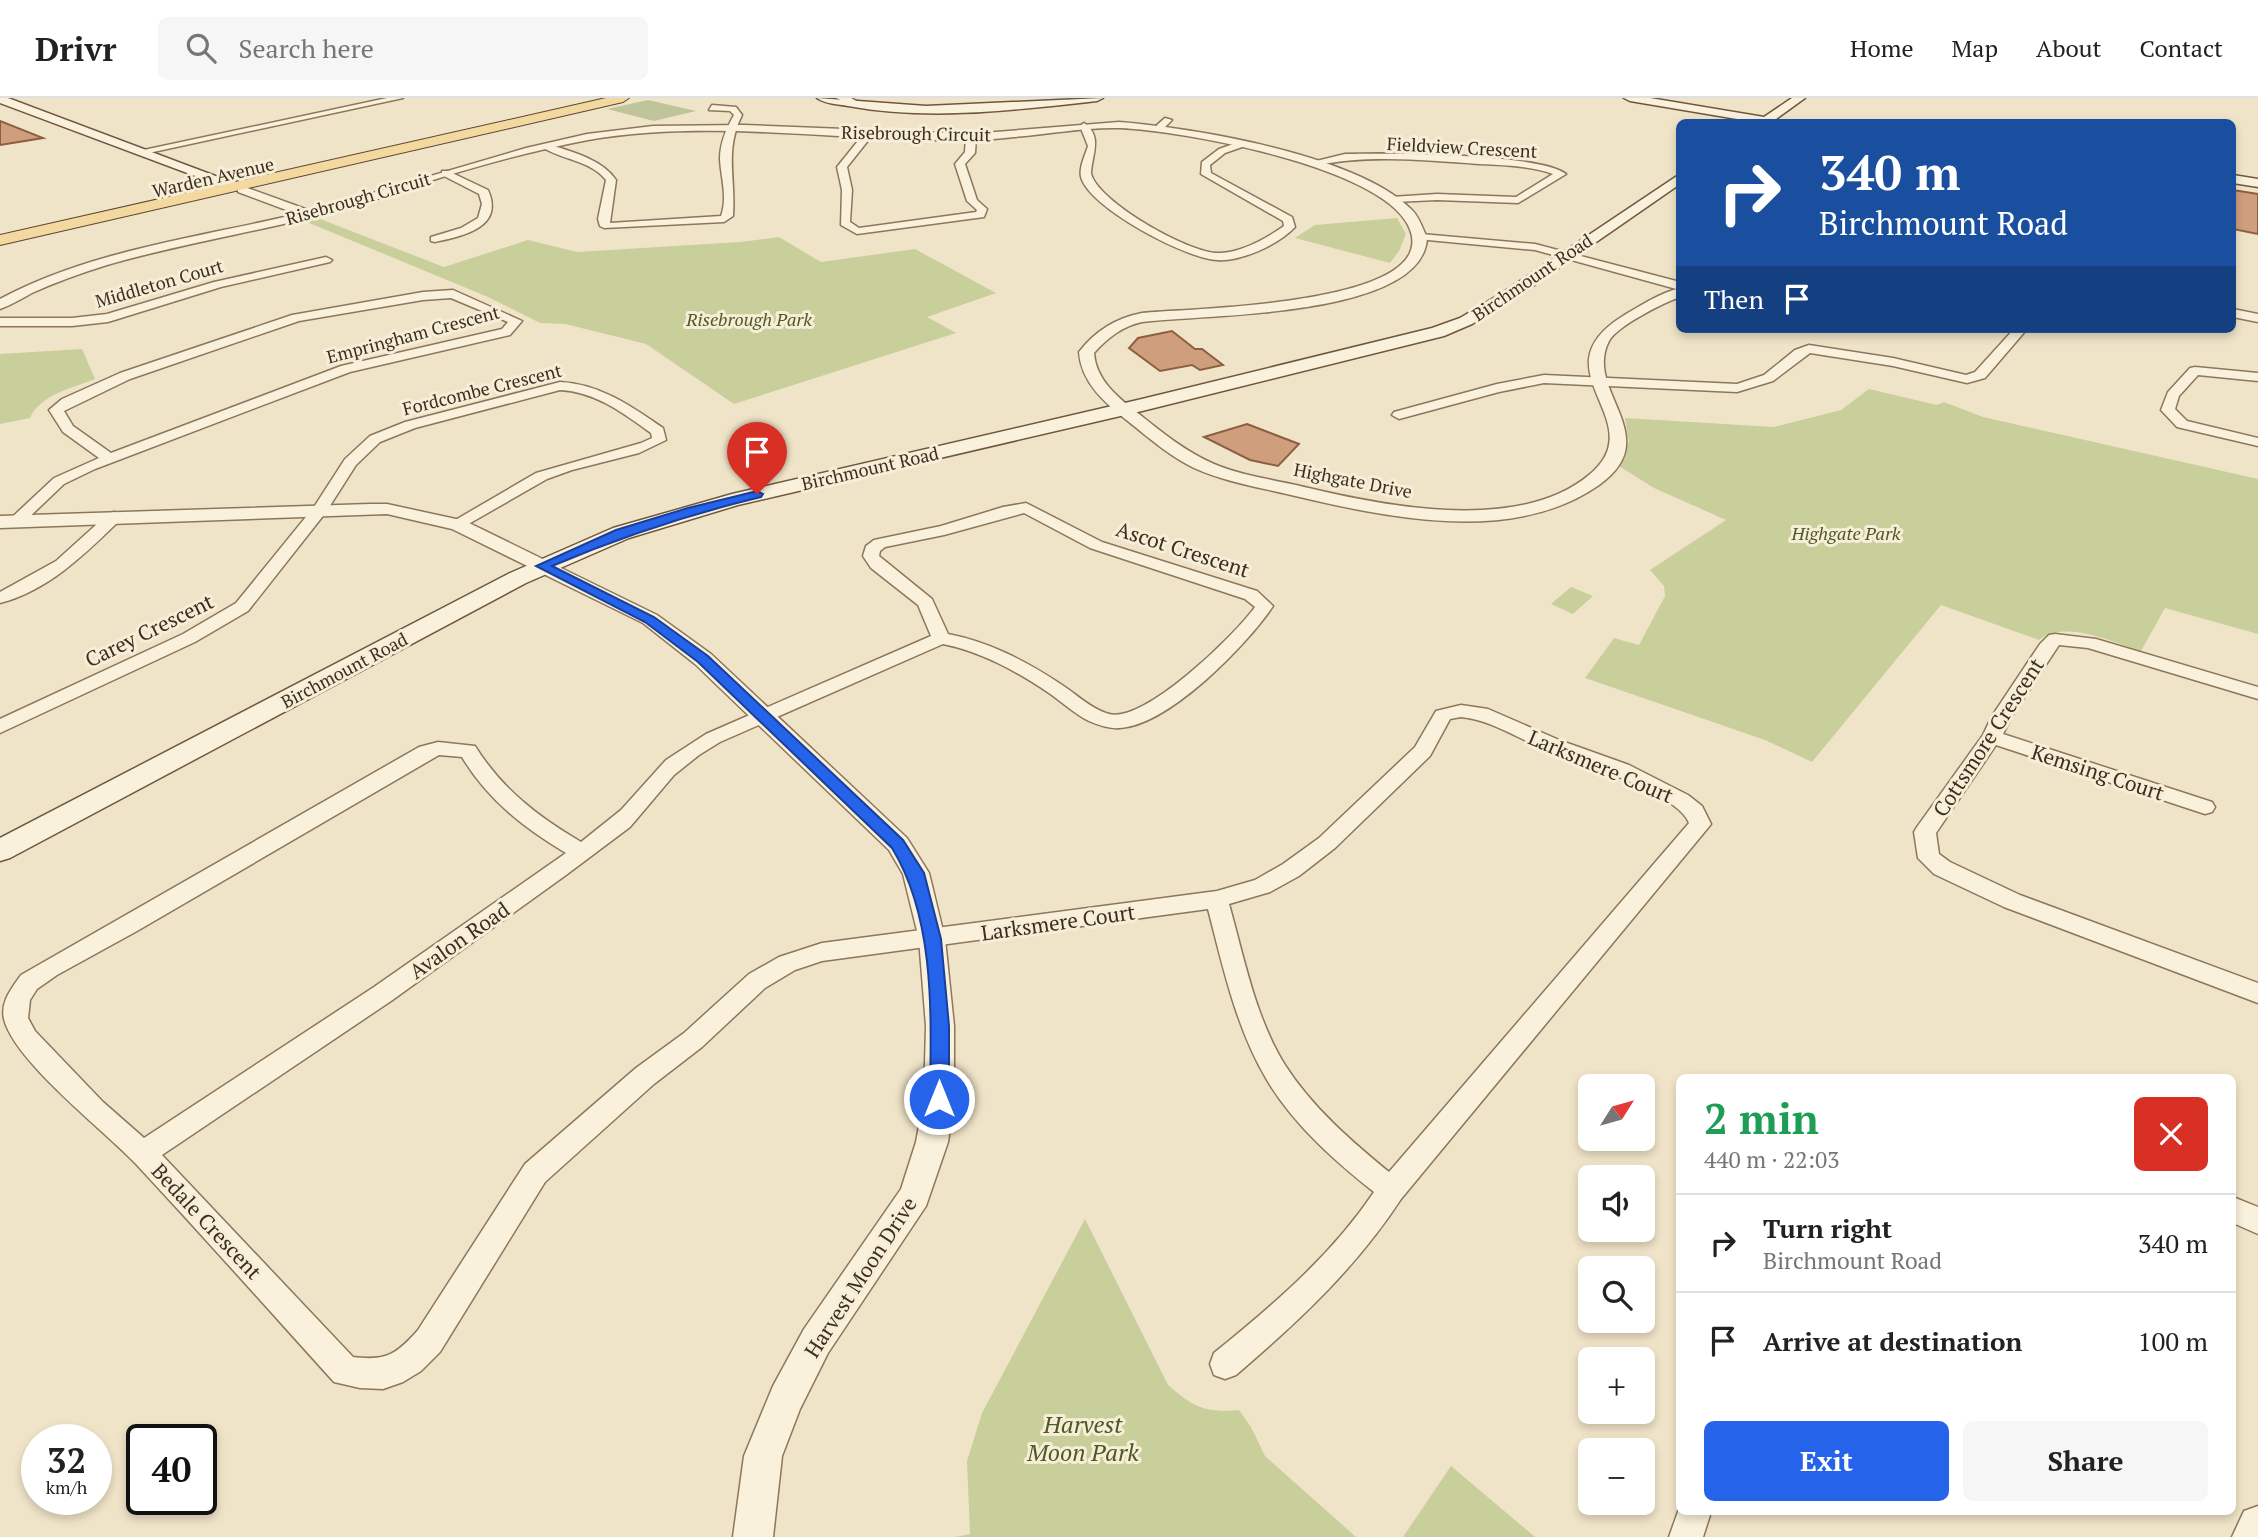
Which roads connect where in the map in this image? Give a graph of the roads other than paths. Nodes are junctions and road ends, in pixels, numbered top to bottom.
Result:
1 (398, 98) edge
2 (623, 98) edge
3 (824, 98) edge
4 (1097, 98) edge
5 (1630, 98) edge
6 (1799, 98) edge
7 (0, 99) edge
8 (847, 100) edge
9 (712, 108) dead end
10 (1751, 119) edge
11 (1772, 119) edge
12 (1084, 126) junction
13 (732, 127) junction
14 (869, 133) junction
15 (971, 137) junction
16 (1242, 144) junction
17 (547, 147) junction
18 (144, 151) junction
19 (1313, 163) junction
20 (444, 173) junction
21 (2236, 179) edge
22 (1676, 181) edge
23 (2258, 183) edge
24 (238, 188) junction
25 (1395, 199) junction
26 (309, 214) junction
27 (29, 236) junction
28 (1421, 237) junction
29 (435, 239) dead end
30 (0, 240) edge
31 (0, 246) edge
32 (1567, 254) junction
33 (326, 260) dead end
34 (1676, 285) edge
35 (1676, 294) edge
36 (7, 297) edge
37 (0, 305) edge
38 (2236, 314) edge
39 (2258, 318) edge
40 (0, 322) edge
41 (2017, 333) edge
42 (2258, 377) edge
43 (1598, 382) junction
44 (1124, 410) junction
45 (1399, 415) dead end
46 (2258, 442) edge
47 (109, 458) junction
48 (320, 509) junction
49 (114, 517) junction
50 (8, 522) edge
51 (458, 525) junction
52 (542, 566) junction
53 (0, 598) edge
54 (941, 638) junction
55 (2258, 693) edge
56 (762, 716) junction
57 (0, 727) edge
58 (1992, 737) junction
59 (2205, 807) dead end
60 (0, 851) edge
61 (582, 852) junction
62 (1217, 899) junction
63 (932, 939) junction
64 (2258, 993) edge
65 (144, 1153) junction
66 (1391, 1190) junction
67 (2236, 1211) edge
68 (2258, 1221) edge
69 (1225, 1364) dead end
70 (1693, 1515) edge
71 (2258, 1525) edge
72 (753, 1537) edge
73 (1686, 1537) edge
74 (2252, 1537) edge

1 - 18 street
2 - 24 main road, Warden Avenue
3 - 8 main road
4 - 8 main road
5 - 10 main road
6 - 11 main road
7 - 18 main road
9 - 13 street
12 - 15 street, Risebrough Circuit
12 - 16 street, Risebrough Circuit
12 - 16 street
13 - 14 street, Risebrough Circuit
13 - 17 street, Risebrough Circuit
13 - 17 street
14 - 15 street, Risebrough Circuit
14 - 15 street
16 - 19 street, Risebrough Circuit
17 - 20 street, Risebrough Circuit
18 - 24 main road
19 - 25 street, Risebrough Circuit
19 - 25 street, Fieldview Crescent
20 - 26 street, Risebrough Circuit
20 - 29 street
21 - 23 main road
22 - 32 main road, Birchmount Road
24 - 26 street
24 - 27 main road, Warden Avenue
25 - 28 street, Risebrough Circuit
26 - 36 street, Risebrough Circuit
27 - 30 main road, Warden Avenue
27 - 31 main road, Warden Avenue
28 - 32 street
28 - 44 street
32 - 34 street
32 - 44 main road, Birchmount Road
33 - 40 street, Middleton Court
35 - 43 street
36 - 37 street, Risebrough Circuit
38 - 39 street
41 - 43 street
42 - 46 street
43 - 44 street, Highgate Drive
43 - 45 street
44 - 52 main road, Birchmount Road
47 - 47 street, Empringham Crescent
47 - 50 street, Empringham Crescent
48 - 49 street
48 - 51 street
48 - 51 street, Fordcombe Crescent
48 - 57 street, Carey Crescent
49 - 50 street
49 - 53 street
51 - 52 street
52 - 56 street, Harvest Moon Drive
52 - 60 main road, Birchmount Road
54 - 54 street, Ascot Crescent
54 - 56 street
55 - 58 street, Cottsmore Crescent
56 - 61 street, Avalon Road
56 - 63 street, Harvest Moon Drive
58 - 59 street, Kemsing Court
58 - 64 street, Cottsmore Crescent
61 - 65 street, Avalon Road
61 - 65 street, Bedale Crescent
62 - 63 street, Larksmere Court
62 - 66 street
62 - 66 street, Larksmere Court
63 - 65 street, Bedale Crescent
63 - 72 street, Harvest Moon Drive
66 - 69 street, Larksmere Court
67 - 68 street
70 - 73 street
71 - 74 street

